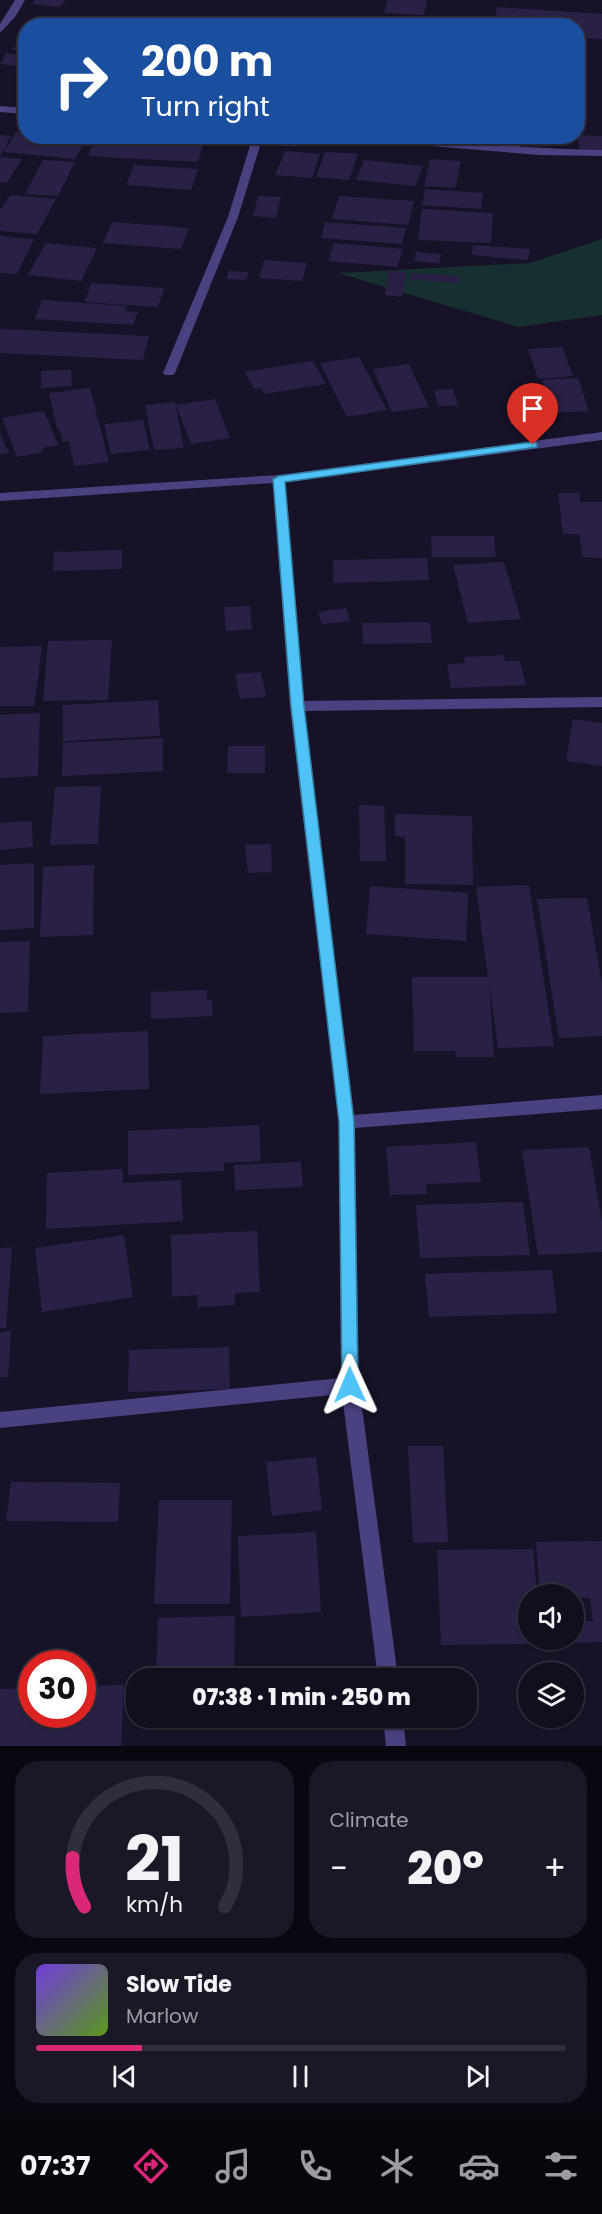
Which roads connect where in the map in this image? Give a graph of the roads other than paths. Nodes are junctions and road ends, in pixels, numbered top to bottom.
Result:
1 (20, 0) edge
2 (0, 30) edge
3 (0, 109) edge
4 (18, 110) edge
5 (256, 144) edge
6 (442, 144) edge
7 (602, 153) edge
8 (169, 373) dead end
9 (602, 436) edge
10 (279, 479) junction
11 (0, 497) edge
12 (602, 702) edge
13 (297, 706) junction
14 (602, 1102) edge
15 (346, 1122) junction
16 (350, 1385) junction
17 (0, 1420) edge
18 (387, 1668) edge
19 (394, 1728) edge
20 (396, 1746) edge

1 - 2 street
3 - 4 street
5 - 8 street
6 - 7 street
9 - 10 street
10 - 11 street
10 - 13 street
12 - 13 street
13 - 15 street
14 - 15 street
15 - 16 street
16 - 17 street
16 - 18 street
19 - 20 street

